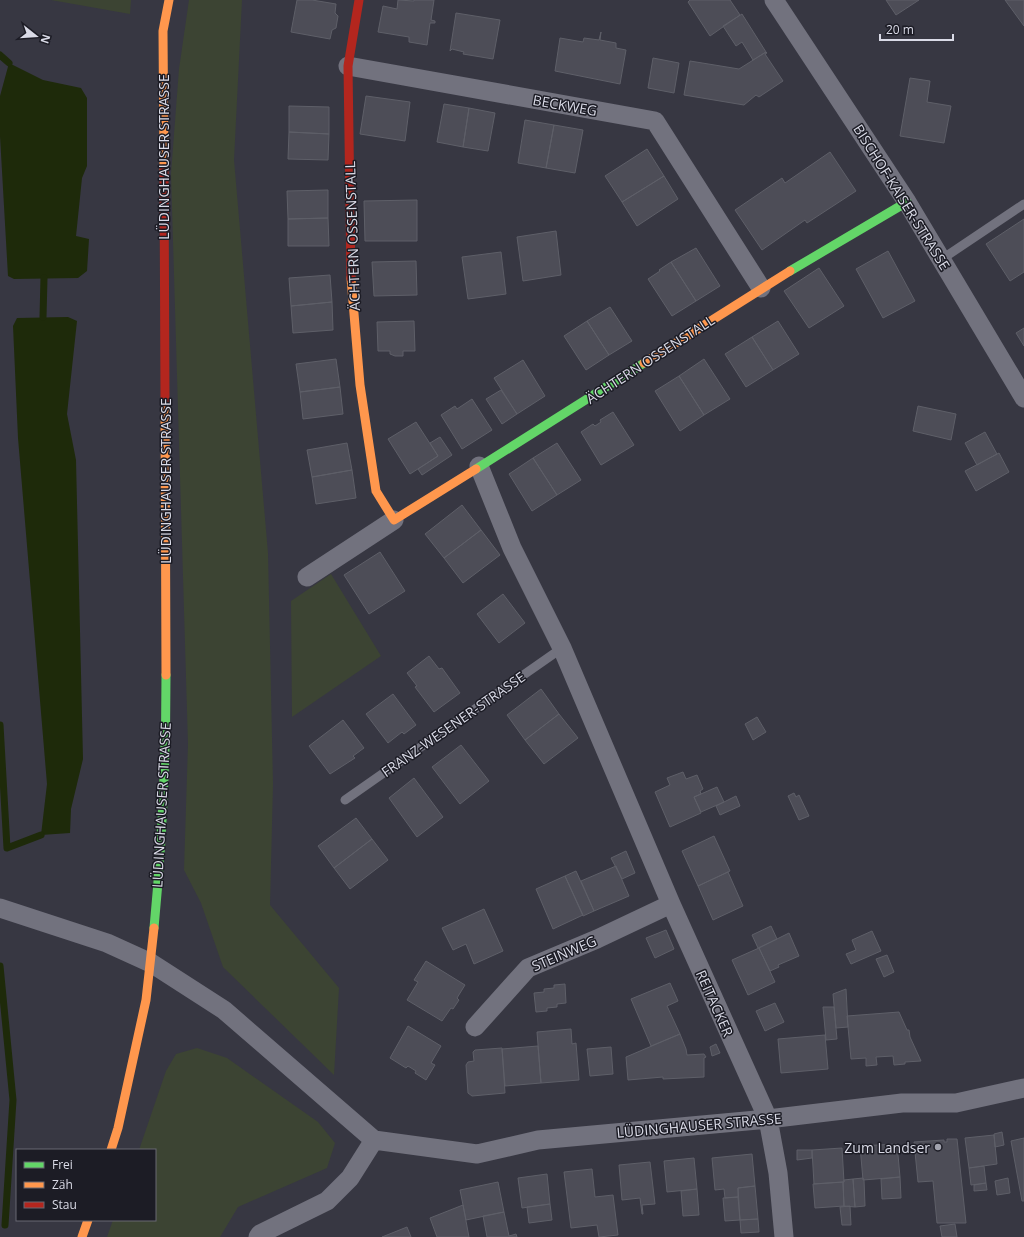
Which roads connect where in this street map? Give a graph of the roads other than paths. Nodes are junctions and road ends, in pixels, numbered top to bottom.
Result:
1 (169, 0) edge
2 (359, 0) edge
3 (774, 0) edge
4 (348, 66) junction
5 (907, 202) junction
6 (1024, 204) edge
7 (942, 259) junction
8 (761, 288) junction
9 (1024, 398) edge
10 (479, 466) junction
11 (394, 520) junction
12 (307, 577) dead end
13 (562, 648) junction
14 (345, 800) dead end
15 (671, 904) junction
16 (0, 908) edge
17 (151, 963) junction
18 (475, 1026) dead end
19 (1024, 1088) edge
20 (768, 1119) junction
21 (374, 1140) junction
22 (111, 1149) edge
23 (88, 1221) edge
24 (82, 1237) edge
25 (258, 1237) edge
26 (784, 1237) edge

1 - 17 street, LÜDINGHAUSER STRASSE
2 - 4 street
3 - 5 street, BISCHOF-KAISER-STRASSE
4 - 8 street, BECKWEG
4 - 11 street, ÄCHTERN OSSENSTALL
5 - 7 street, BISCHOF-KAISER-STRASSE
5 - 8 street, ÄCHTERN OSSENSTALL
6 - 7 lane
7 - 9 street, BISCHOF-KAISER-STRASSE
8 - 10 street, ÄCHTERN OSSENSTALL
10 - 11 street, ÄCHTERN OSSENSTALL
10 - 13 street
11 - 12 street, ÄCHTERN OSSENSTALL
13 - 14 lane, FRANZ-WESENER-STRASSE
13 - 15 street, REITACKER
15 - 18 street, STEINWEG
15 - 20 street, REITACKER
16 - 17 street
17 - 21 street
17 - 22 street, LÜDINGHAUSER STRASSE
19 - 20 street, LÜDINGHAUSER STRASSE
20 - 21 street, LÜDINGHAUSER STRASSE
20 - 26 street, REITACKER
21 - 25 street
23 - 24 street

